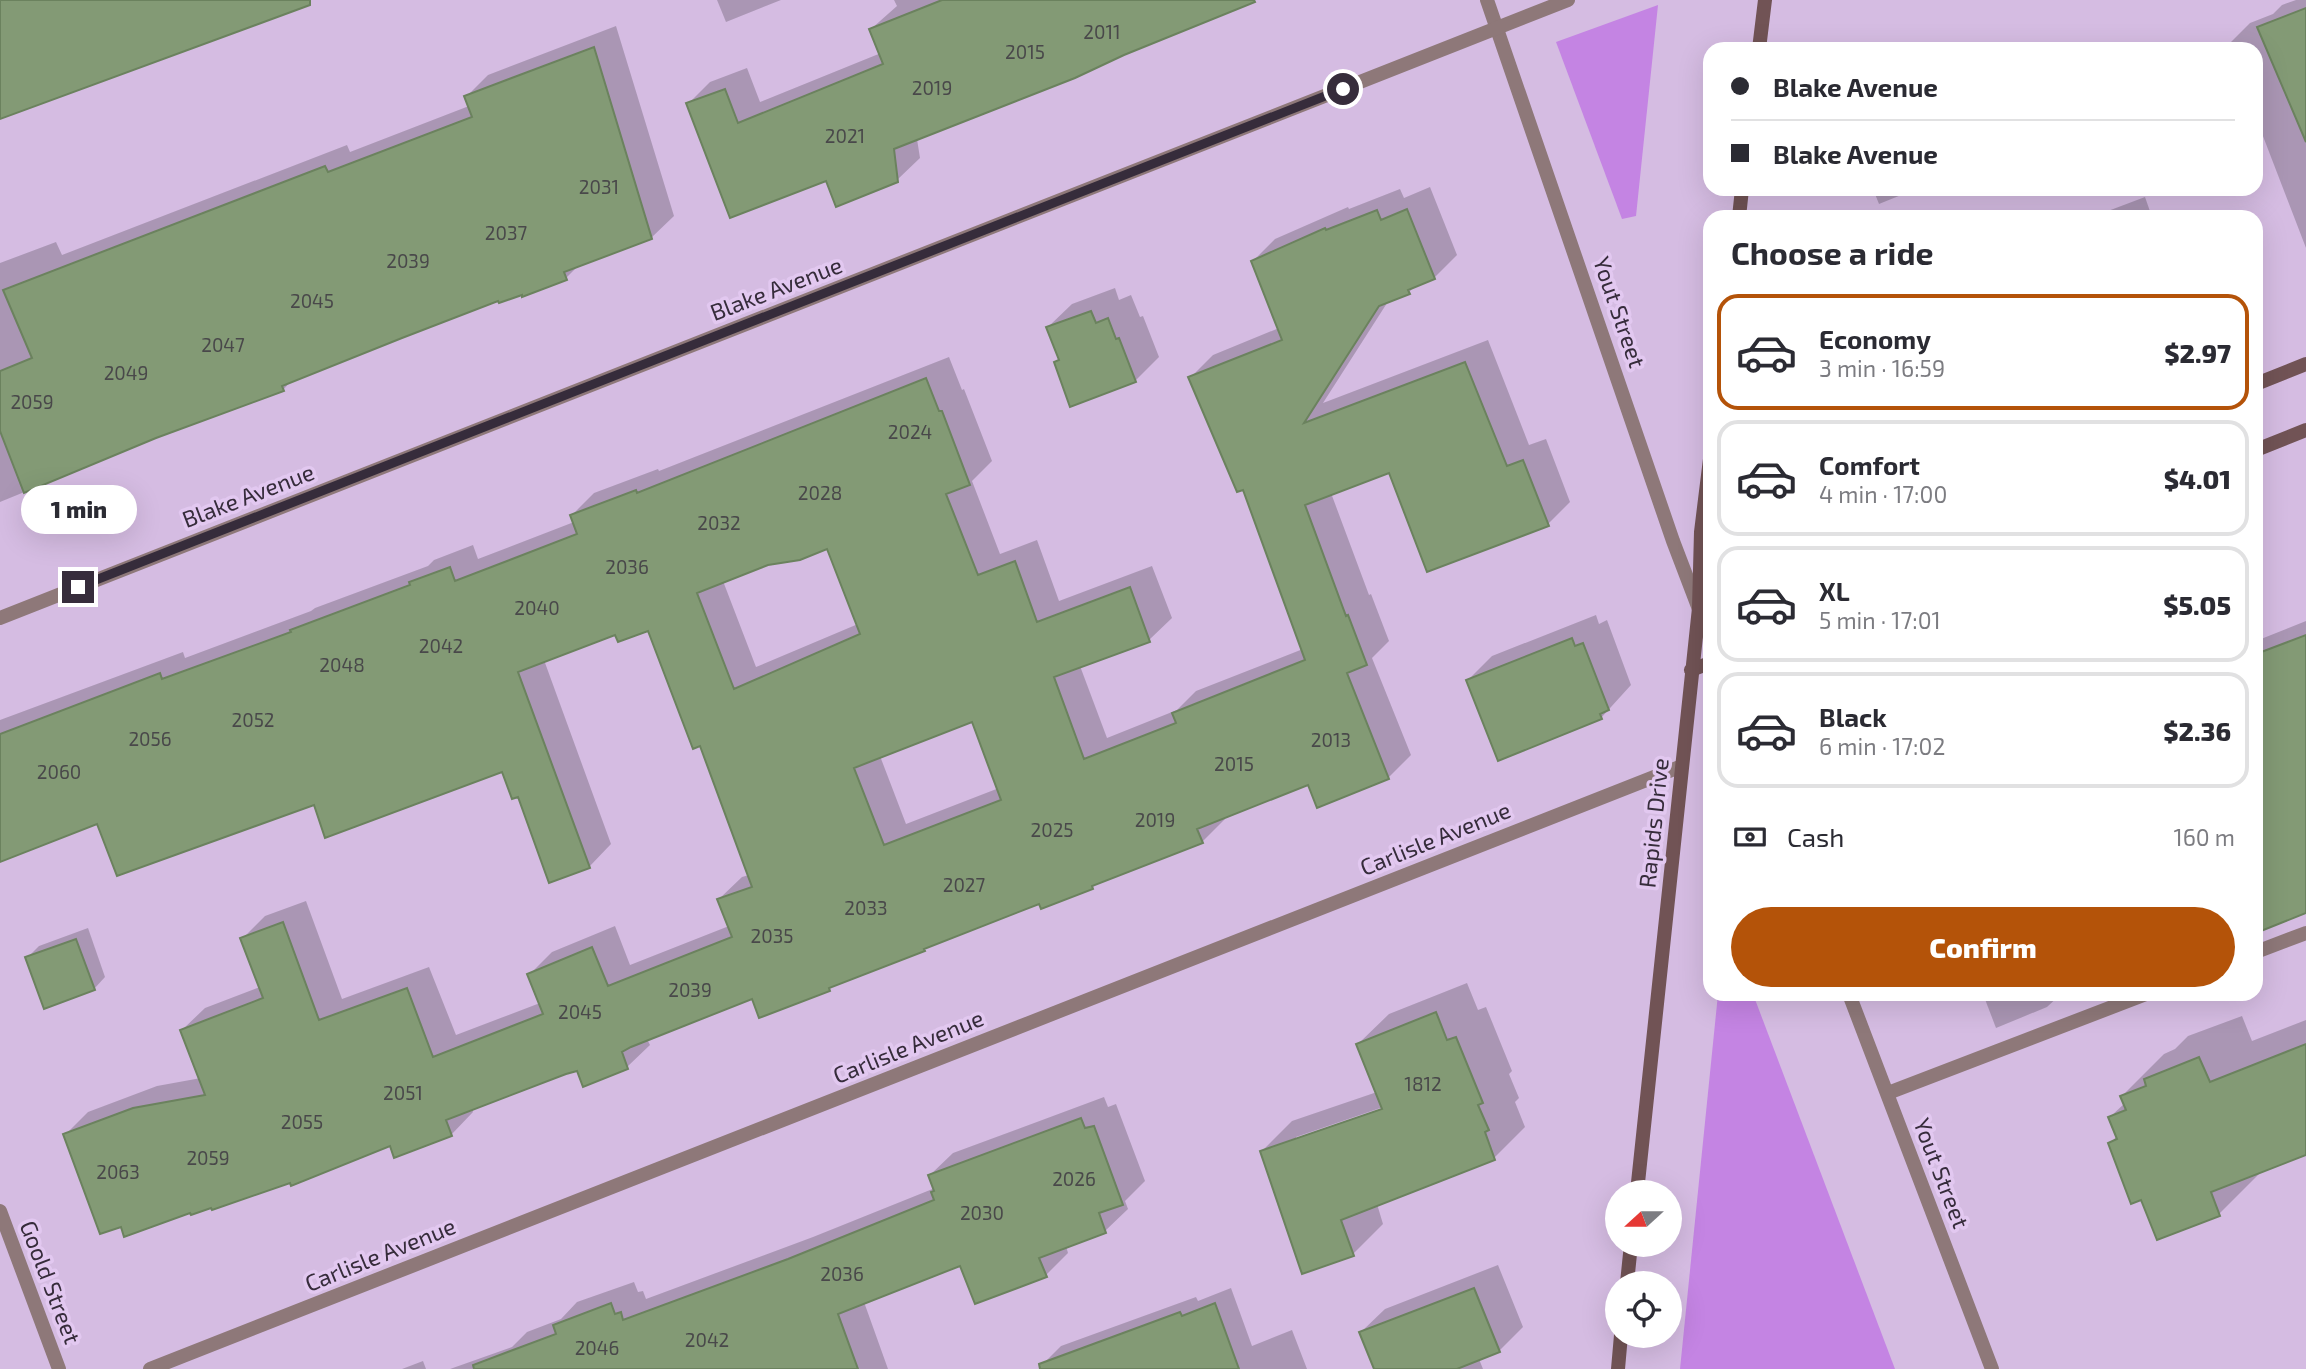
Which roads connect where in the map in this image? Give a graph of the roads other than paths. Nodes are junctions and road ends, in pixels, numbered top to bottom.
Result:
1 (1487, 0) edge
2 (1568, 0) edge
3 (1765, 0) edge
4 (1498, 28) junction
5 (1760, 42) edge
6 (2306, 364) edge
7 (2263, 381) edge
8 (2306, 430) edge
9 (2263, 447) edge
10 (1703, 515) edge
11 (1703, 580) edge
12 (1703, 603) edge
13 (1703, 610) edge
14 (0, 618) edge
15 (1703, 666) edge
16 (1691, 670) junction
17 (1682, 766) junction
18 (2306, 933) edge
19 (2263, 949) edge
20 (1852, 1001) edge
21 (2128, 1001) edge
22 (1888, 1093) junction
23 (1638, 1180) edge
24 (0, 1211) edge
25 (1620, 1348) edge
26 (60, 1369) edge
27 (150, 1369) edge
28 (1618, 1369) edge
29 (1992, 1369) edge

1 - 4 street, Yout Street
2 - 4 street, Blake Avenue
3 - 5 street
4 - 12 street, Yout Street
4 - 14 street, Blake Avenue
6 - 7 street
8 - 9 street
10 - 11 street, Rapids Drive
13 - 16 street, Rapids Drive
15 - 16 street
16 - 17 street, Rapids Drive
17 - 23 street, Rapids Drive
17 - 27 street, Carlisle Avenue
18 - 19 street
20 - 22 street, Yout Street
21 - 22 street
22 - 29 street, Yout Street
24 - 26 street, Goold Street
25 - 28 street

